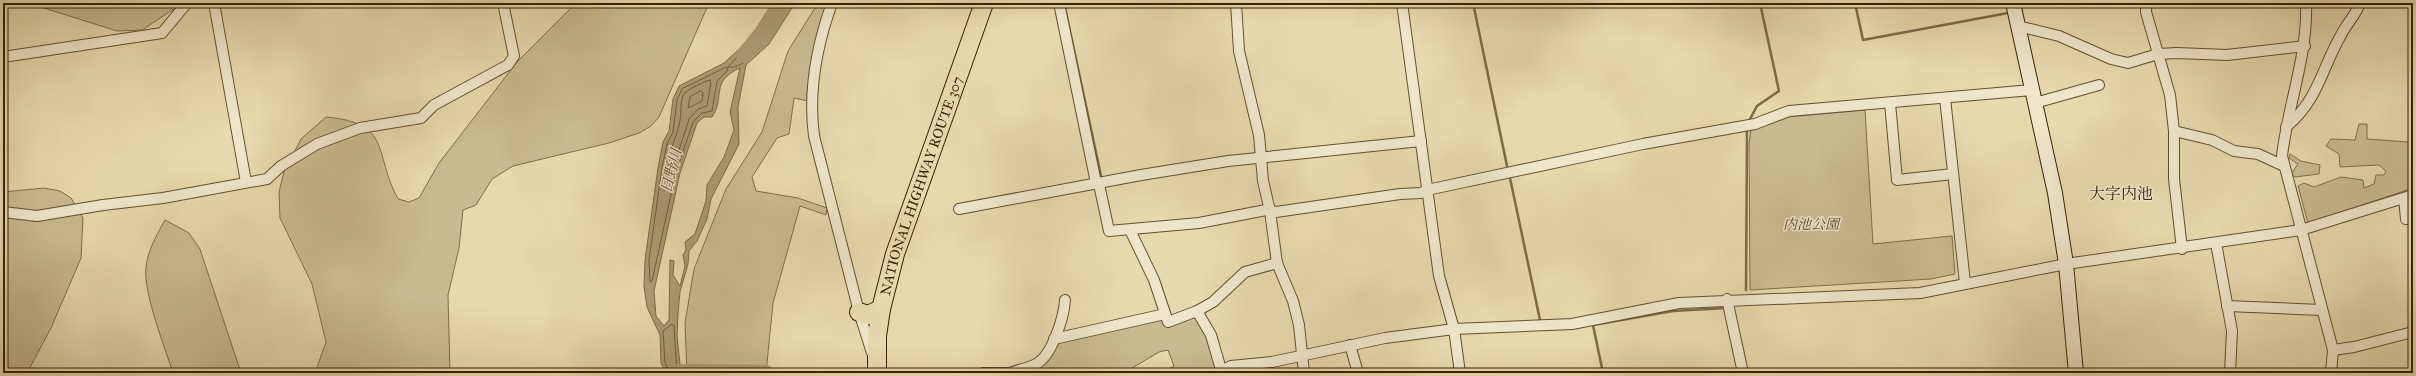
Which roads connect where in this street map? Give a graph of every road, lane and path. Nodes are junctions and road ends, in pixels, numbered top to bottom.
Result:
1 (188, 3) edge
2 (214, 3) edge
3 (503, 3) edge
4 (832, 3) edge
5 (984, 3) edge
6 (1059, 3) edge
7 (1236, 3) edge
8 (1402, 3) edge
9 (2013, 3) edge
10 (2146, 3) edge
11 (2306, 3) edge
12 (2360, 3) edge
13 (2018, 26) junction
14 (2305, 46) junction
15 (2158, 54) junction
16 (3, 57) edge
17 (2099, 85) dead end
18 (2034, 96) junction
19 (1946, 98) junction
20 (1890, 103) junction
21 (2286, 127) junction
22 (2174, 131) junction
23 (1421, 141) junction
24 (1260, 158) junction
25 (2284, 166) junction
26 (1953, 174) junction
27 (246, 182) junction
28 (1098, 184) junction
29 (1427, 190) junction
30 (2409, 196) edge
31 (959, 209) dead end
32 (1270, 211) junction
33 (3, 212) edge
34 (2413, 219) edge
35 (1130, 230) junction
36 (2301, 230) junction
37 (2216, 243) junction
38 (2182, 249) junction
39 (1277, 263) junction
40 (2066, 264) junction
41 (1965, 283) junction
42 (1727, 299) junction
43 (1065, 300) dead end
44 (2227, 306) junction
45 (881, 309) junction
46 (2321, 310) junction
47 (1197, 311) junction
48 (859, 312) junction
49 (1165, 314) junction
50 (1454, 329) junction
51 (2413, 332) edge
52 (1054, 339) junction
53 (1350, 345) junction
54 (2333, 350) junction
55 (1304, 356) junction
56 (876, 370) edge
57 (1221, 372) edge
58 (983, 373) edge
59 (1010, 373) edge
60 (1304, 373) edge
61 (1358, 373) edge
62 (1460, 373) edge
63 (1743, 373) edge
64 (2076, 373) edge
65 (2230, 373) edge
66 (2331, 373) edge

1 - 16 street
2 - 27 street
3 - 27 street
4 - 48 street
5 - 45 highway, NATIONAL HIGHWAY ROUTE 307
6 - 28 street
7 - 24 street
8 - 23 street
9 - 13 street
10 - 15 street
11 - 14 street
12 - 21 street
13 - 15 street
13 - 18 street
14 - 15 street
14 - 21 street
15 - 22 street
17 - 18 street
18 - 19 street
18 - 40 street
19 - 20 street
19 - 26 street
20 - 26 street
20 - 29 street
21 - 25 street
22 - 25 street
22 - 38 street
23 - 24 street
23 - 29 street
24 - 28 street
24 - 32 street
25 - 36 street
26 - 41 street
27 - 33 street
28 - 31 street
28 - 35 street
29 - 32 street
29 - 50 street
30 - 34 street
30 - 36 street
32 - 35 street
32 - 39 street
35 - 49 street
36 - 37 street
36 - 46 street
37 - 38 street
37 - 44 street
38 - 40 street
39 - 47 street
39 - 55 street
40 - 41 street
40 - 64 street
41 - 42 street
42 - 50 street
42 - 63 street
43 - 52 street
44 - 46 street
44 - 65 street
45 - 48 highway
45 - 56 highway, NATIONAL HIGHWAY ROUTE 307
46 - 54 street
47 - 49 street
47 - 57 street
48 - 56 street
49 - 52 street
50 - 53 street
50 - 62 street
51 - 54 street
52 - 59 street
53 - 55 street
53 - 61 street
54 - 66 street
55 - 57 street
55 - 60 street
58 - 59 street

